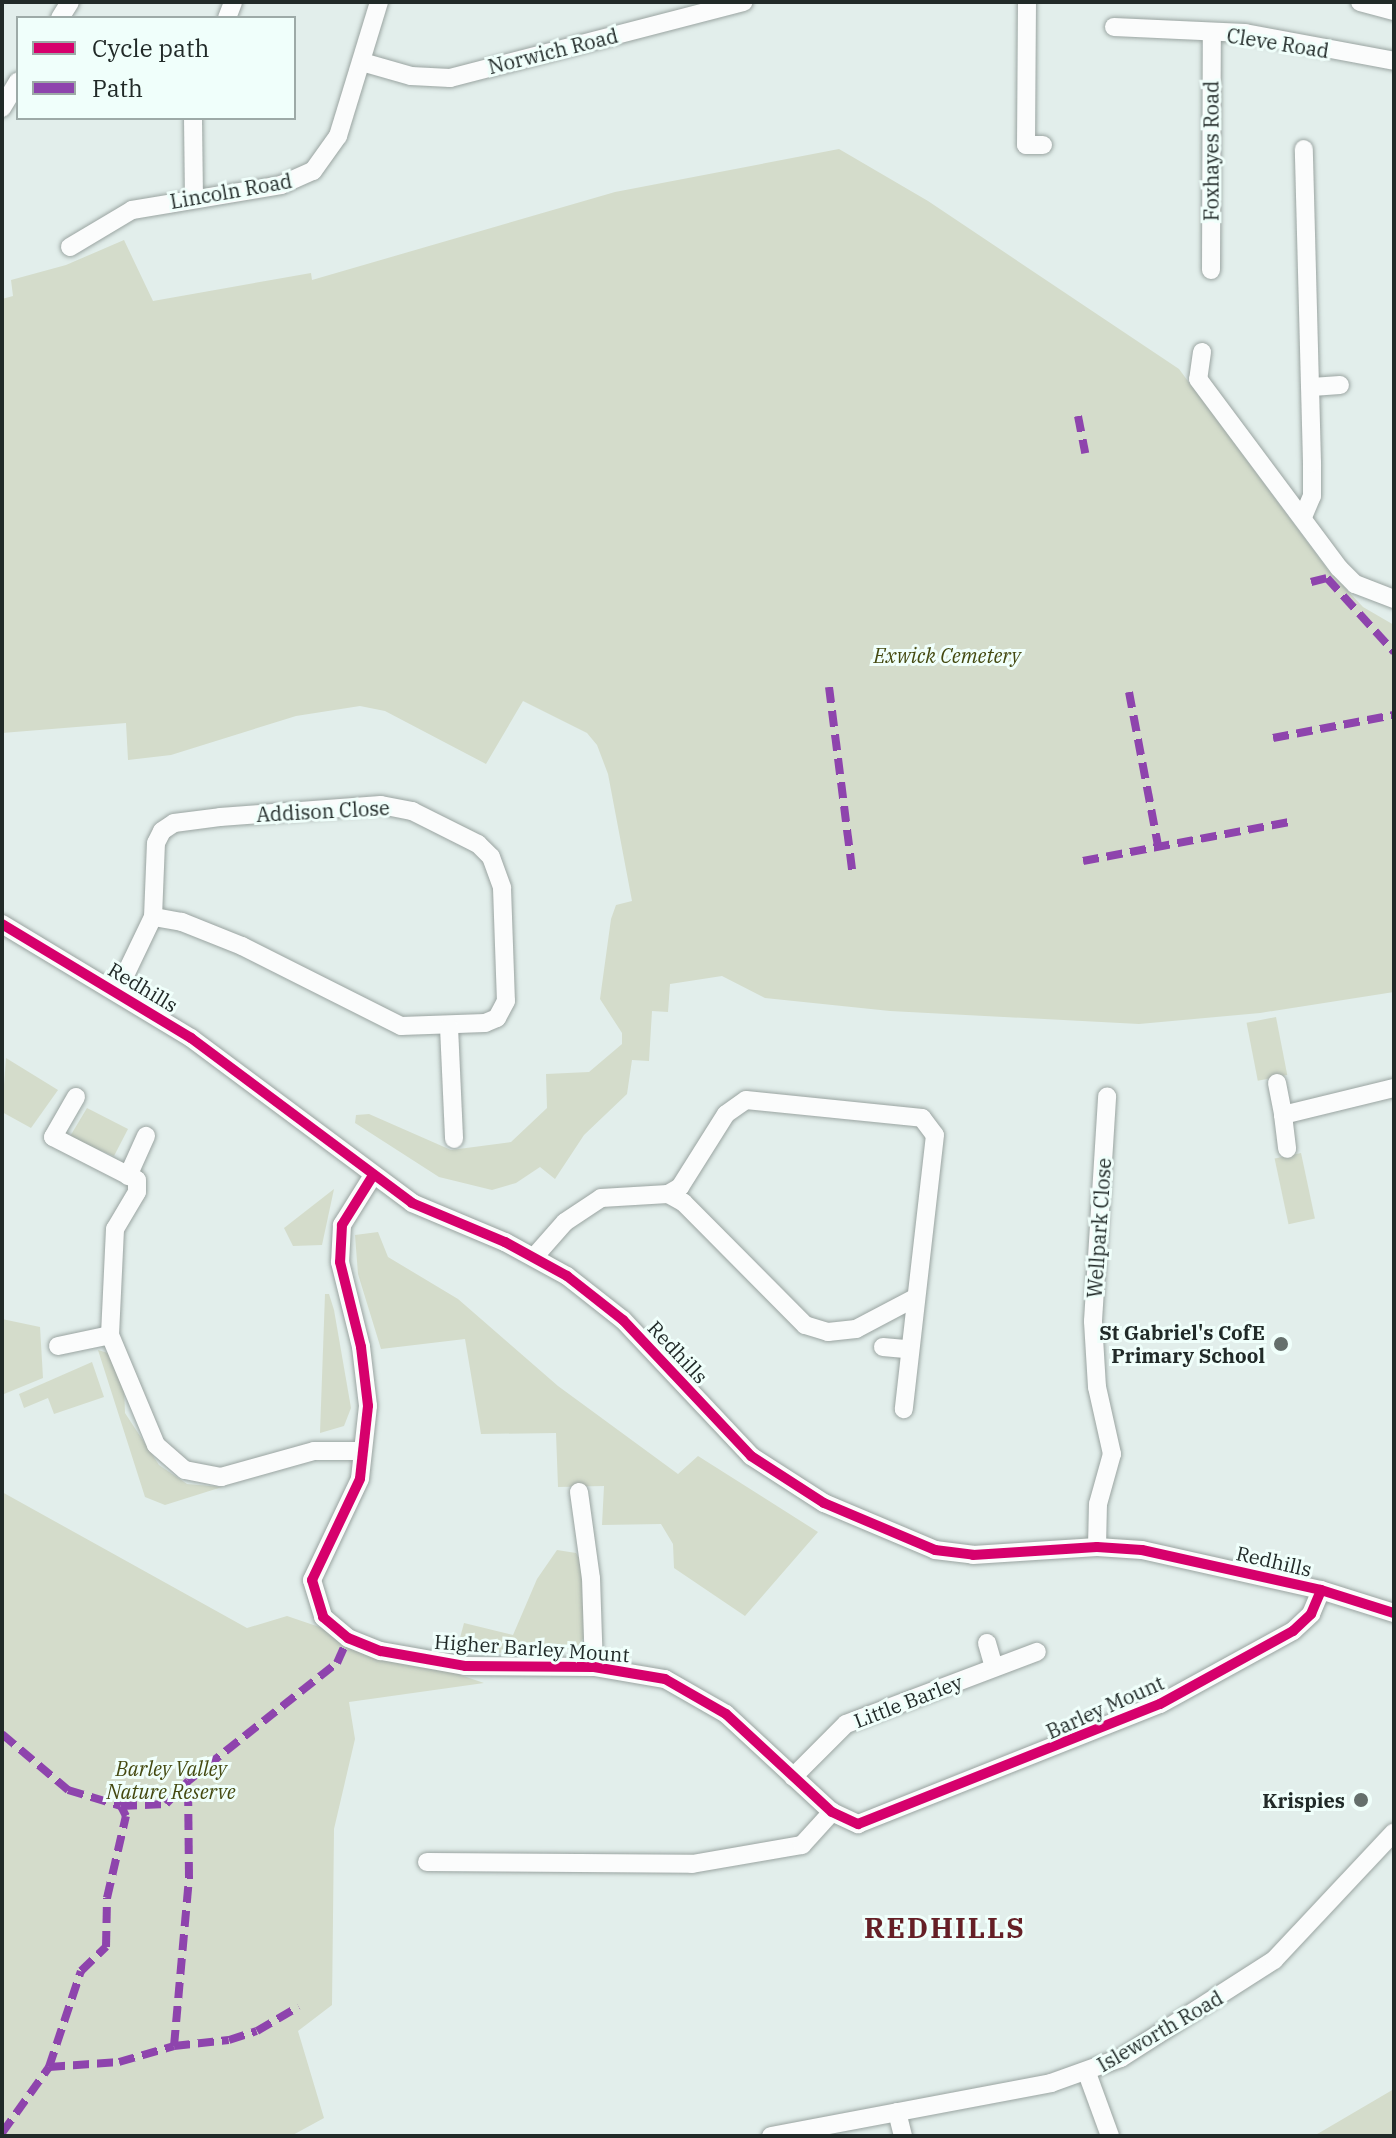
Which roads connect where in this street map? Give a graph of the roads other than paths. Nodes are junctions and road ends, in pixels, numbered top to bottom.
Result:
1 (379, 2) edge
2 (743, 2) edge
3 (1027, 2) edge
4 (1360, 2) edge
5 (1394, 11) edge
6 (1114, 27) dead end
7 (1212, 32) junction
8 (1394, 61) edge
9 (362, 62) junction
10 (16, 84) edge
11 (2, 108) edge
12 (193, 120) edge
13 (1028, 145) dead end
14 (1299, 160) dead end
15 (194, 197) junction
16 (70, 247) dead end
17 (1211, 270) dead end
18 (1202, 352) dead end
19 (1340, 385) dead end
20 (1312, 387) junction
21 (1303, 517) junction
22 (1394, 599) edge
23 (153, 917) junction
24 (2, 924) edge
25 (117, 992) junction
26 (449, 1027) junction
27 (1277, 1083) dead end
28 (1394, 1088) edge
29 (1107, 1096) dead end
30 (76, 1097) dead end
31 (1283, 1115) junction
32 (146, 1136) dead end
33 (454, 1139) dead end
34 (1287, 1149) dead end
35 (128, 1176) junction
36 (372, 1177) junction
37 (668, 1194) junction
38 (535, 1256) junction
39 (913, 1299) junction
40 (110, 1335) junction
41 (58, 1346) dead end
42 (883, 1347) dead end
43 (908, 1349) junction
44 (904, 1409) dead end
45 (362, 1451) junction
46 (579, 1492) dead end
47 (1097, 1547) junction
48 (1321, 1590) junction
49 (1394, 1613) edge
50 (987, 1643) dead end
51 (1037, 1652) dead end
52 (594, 1667) junction
53 (994, 1667) junction
54 (793, 1777) junction
55 (832, 1812) junction
56 (1394, 1832) edge
57 (427, 1862) dead end
58 (1087, 2073) junction
59 (897, 2112) junction
60 (771, 2136) edge
61 (903, 2136) edge
62 (1110, 2136) edge

1 - 9 street, Lincoln Road
2 - 9 street, Norwich Road
3 - 13 street
4 - 5 street
6 - 7 street, Cleve Road
7 - 8 street, Cleve Road
7 - 17 street, Foxhayes Road
9 - 15 street, Lincoln Road
10 - 11 street
12 - 15 street
14 - 20 street
15 - 16 street, Lincoln Road
18 - 21 street
19 - 20 street
20 - 21 street
21 - 22 street
23 - 25 street, Addison Close
23 - 26 street, Addison Close
23 - 26 street, Addison Close
24 - 25 street, Redhills
25 - 36 street, Redhills
26 - 33 street
27 - 31 street
28 - 31 street
29 - 47 street, Wellpark Close
30 - 35 street
31 - 34 street
32 - 35 street
35 - 40 street
36 - 38 street, Redhills
36 - 45 street, Higher Barley Mount
37 - 38 street
37 - 39 street
37 - 39 street
38 - 47 street, Redhills
39 - 43 street
40 - 41 street
40 - 45 street
42 - 43 street
43 - 44 street
45 - 52 street, Higher Barley Mount
46 - 52 street
47 - 48 street, Redhills
48 - 49 street, Redhills
48 - 55 street, Barley Mount
50 - 53 street
51 - 53 street, Little Barley
52 - 54 street, Higher Barley Mount
53 - 54 street, Little Barley
54 - 55 street, Higher Barley Mount
55 - 57 street
56 - 58 street, Isleworth Road
58 - 59 street, Isleworth Road
58 - 62 street
59 - 60 street, Isleworth Road
59 - 61 street

